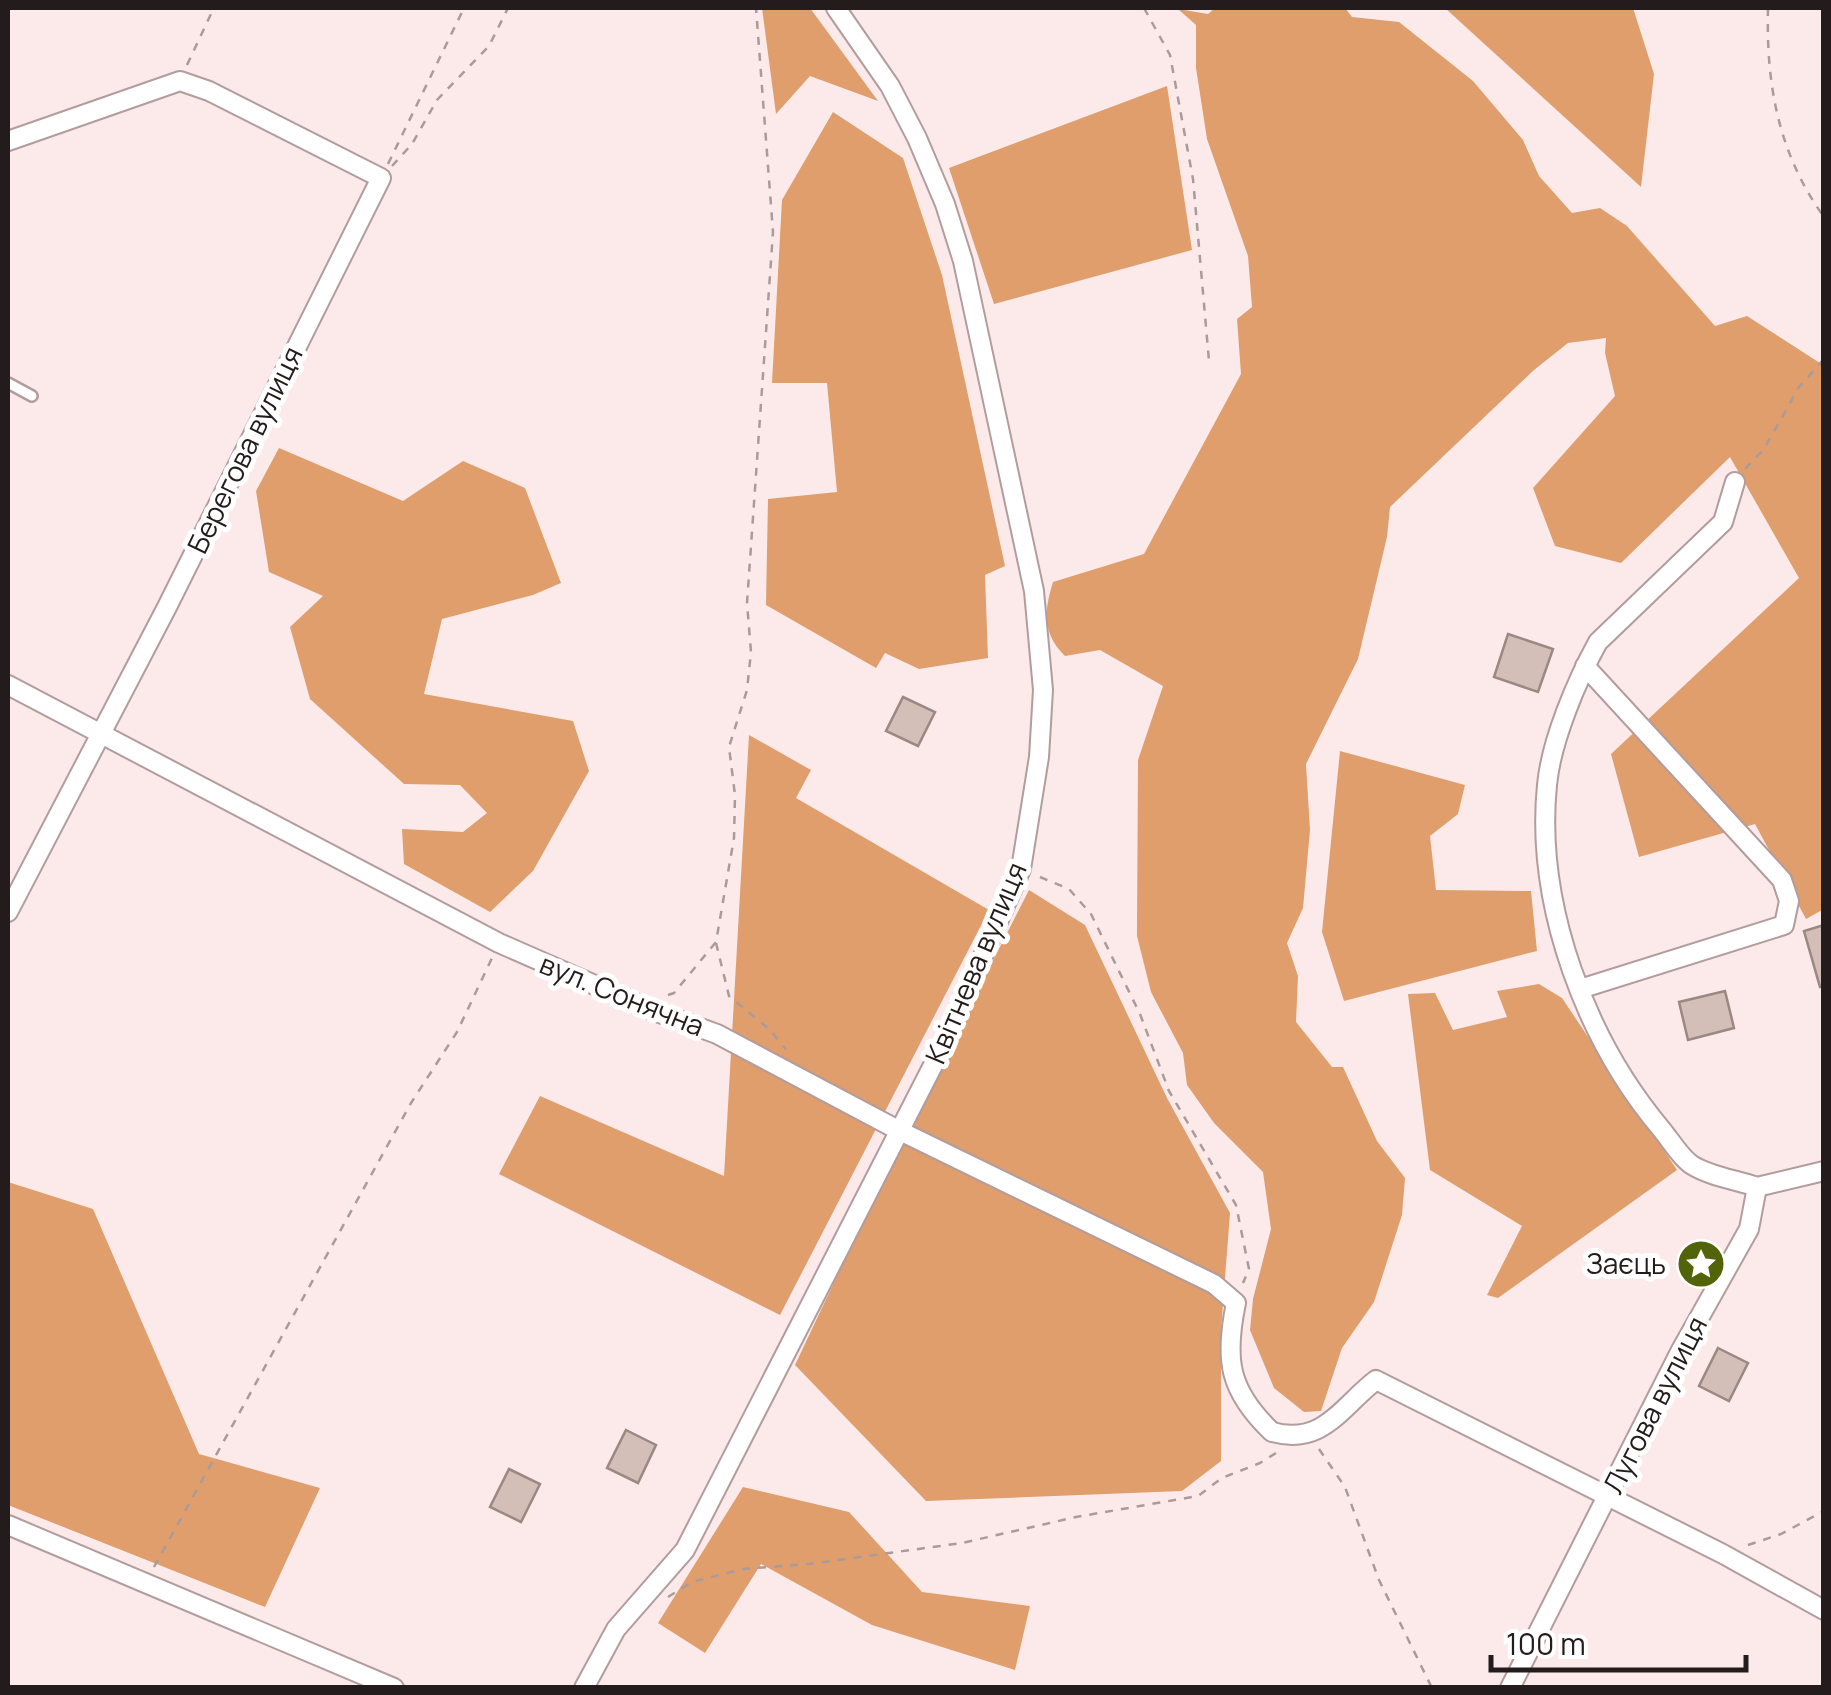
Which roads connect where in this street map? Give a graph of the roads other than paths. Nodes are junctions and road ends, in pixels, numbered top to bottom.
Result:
1 (836, 8) edge
2 (8, 141) edge
3 (8, 384) edge
4 (32, 396) dead end
5 (1734, 482) road end
6 (1585, 666) junction
7 (8, 685) edge
8 (101, 732) junction
9 (8, 912) edge
10 (1580, 989) junction
11 (898, 1130) junction
12 (1824, 1170) edge
13 (1757, 1187) junction
14 (1608, 1496) junction
15 (8, 1525) edge
16 (1824, 1610) edge
17 (394, 1688) edge
18 (584, 1688) edge
19 (1510, 1688) edge

1 - 11 street, Квітнева вулиця
2 - 8 street, Берегова вулиця
3 - 4 lane
5 - 6 street
6 - 10 street
6 - 10 street
7 - 8 street, вул. Сонячна
8 - 9 street, Берегова вулиця
8 - 11 street, вул. Сонячна
10 - 13 street
11 - 14 street, вул. Сонячна
11 - 18 street, Квітнева вулиця
12 - 13 street
13 - 14 street, Лугова вулиця
14 - 16 street
14 - 19 street, Лугова вулиця
15 - 17 street

